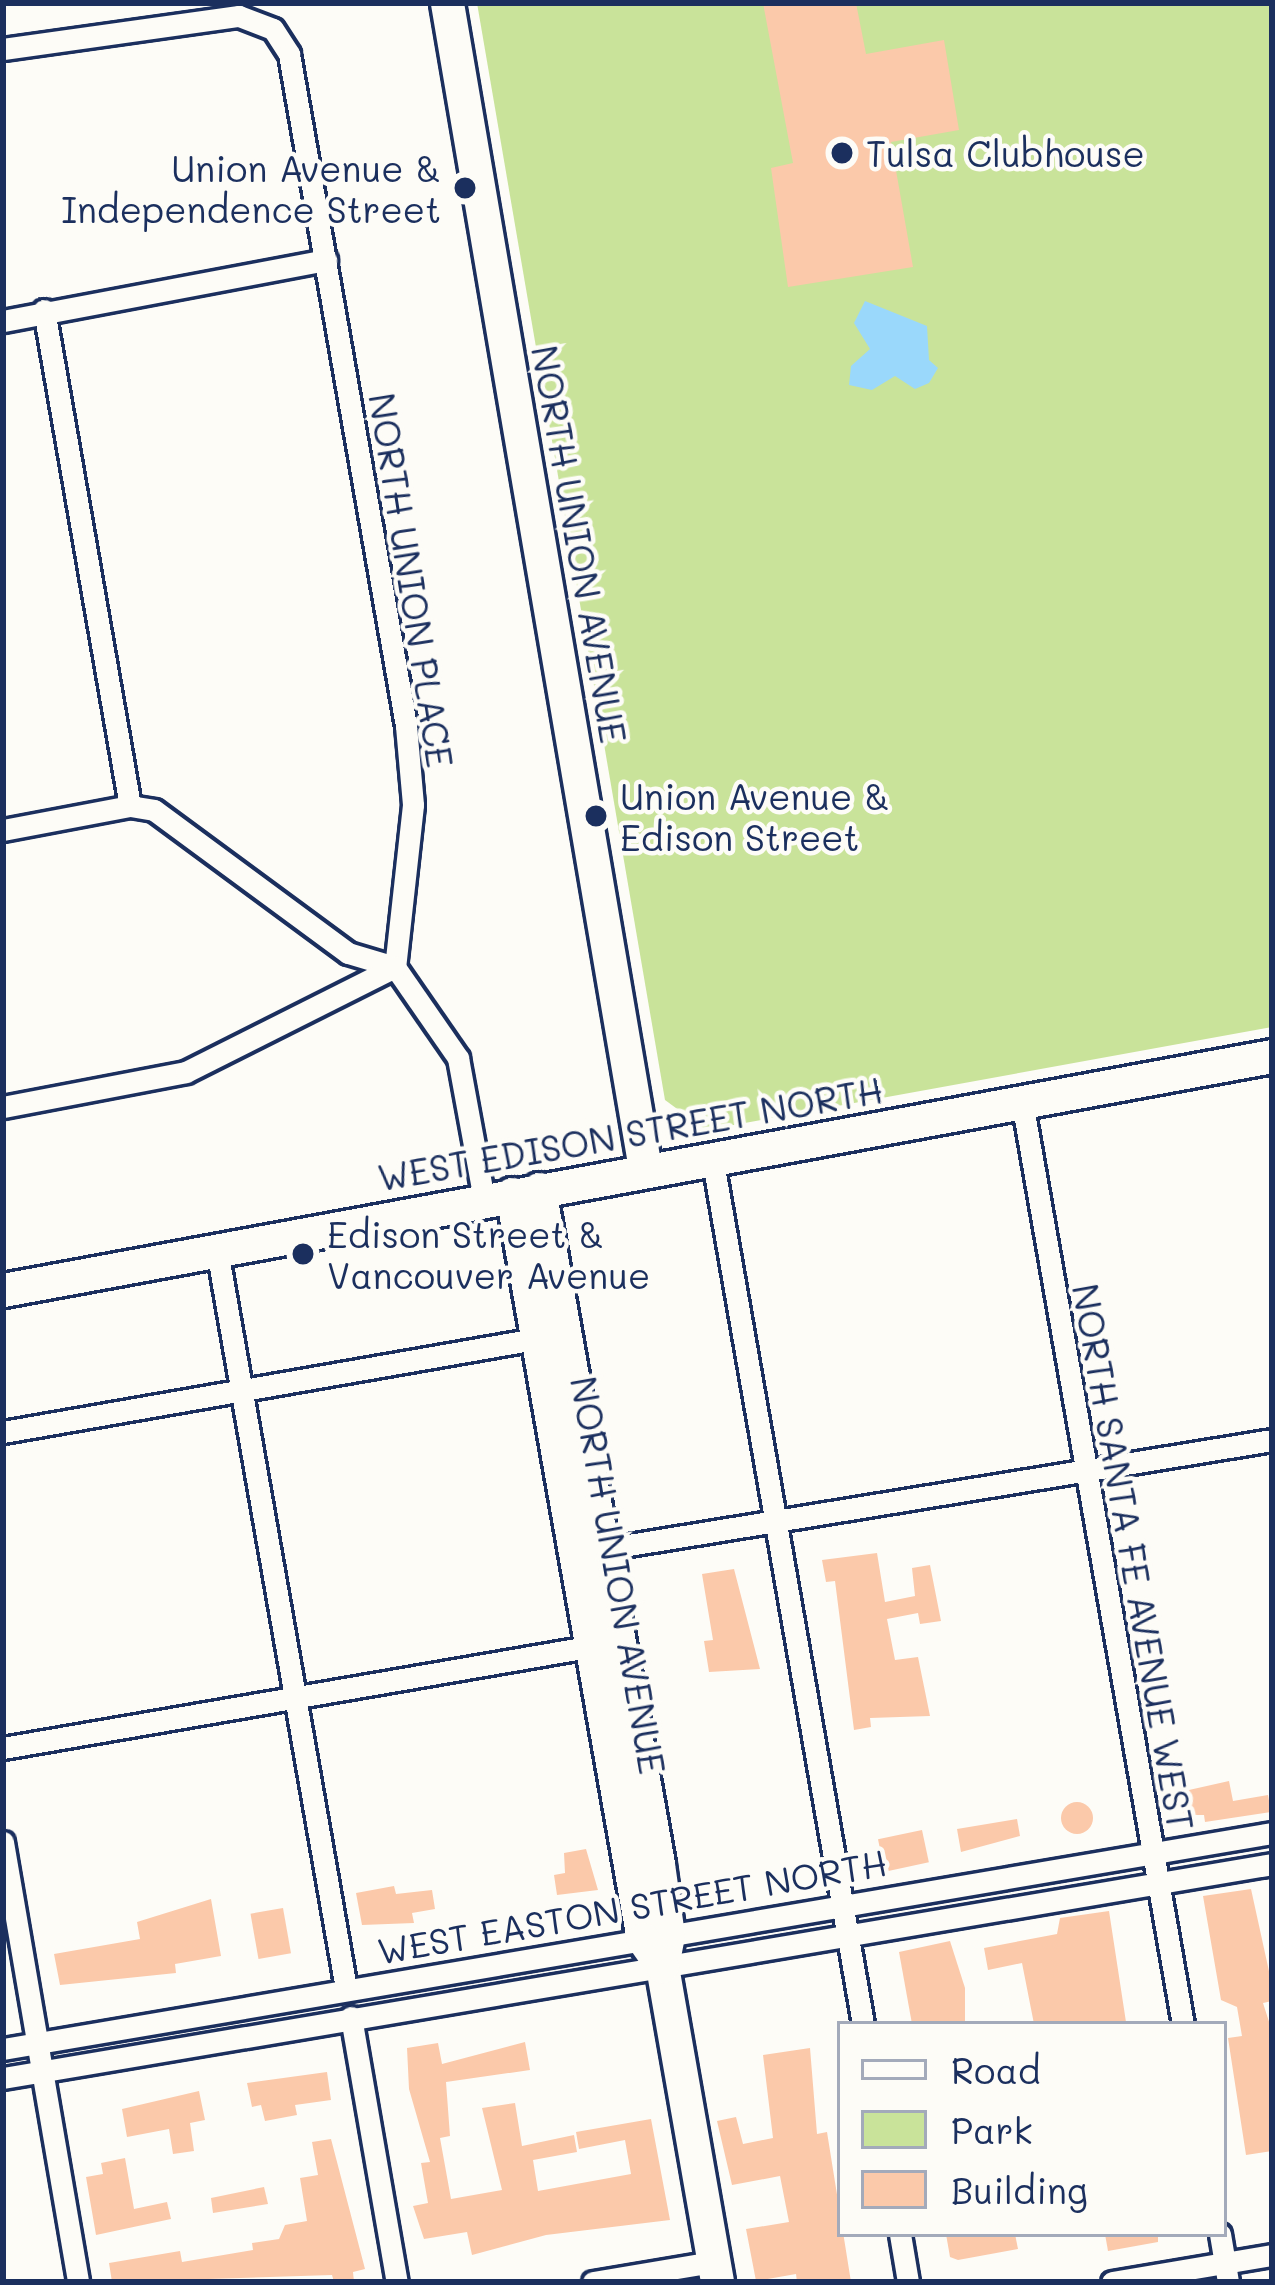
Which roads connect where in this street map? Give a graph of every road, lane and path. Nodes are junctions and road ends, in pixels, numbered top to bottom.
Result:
1 (447, 3) edge
2 (175, 12) edge
3 (3, 49) edge
4 (326, 260) junction
5 (44, 310) junction
6 (3, 321) edge
7 (130, 806) junction
8 (3, 830) edge
9 (394, 967) junction
10 (1272, 1056) edge
11 (1022, 1101) junction
12 (3, 1107) edge
13 (712, 1156) junction
14 (645, 1168) junction
15 (512, 1194) junction
16 (217, 1250) junction
17 (3, 1291) edge
18 (551, 1337) junction
19 (242, 1394) junction
20 (3, 1432) edge
21 (1272, 1440) edge
22 (1086, 1470) junction
23 (775, 1521) junction
24 (590, 1551) junction
25 (606, 1644) junction
26 (295, 1696) junction
27 (3, 1748) edge
28 (1272, 1833) edge
29 (3, 1842) edge
30 (1152, 1854) junction
31 (1272, 1864) edge
32 (1157, 1882) junction
33 (842, 1903) junction
34 (848, 1933) junction
35 (658, 1947) junction
36 (372, 1984) junction
37 (346, 1988) junction
38 (316, 1994) junction
39 (378, 2012) junction
40 (351, 2017) junction
41 (863, 2021) edge
42 (1182, 2021) edge
43 (321, 2022) junction
44 (36, 2043) junction
45 (3, 2049) edge
46 (41, 2071) junction
47 (3, 2078) edge
48 (900, 2237) edge
49 (1220, 2237) edge
50 (1272, 2255) edge
51 (715, 2272) edge
52 (1226, 2272) edge
53 (78, 2282) edge
54 (397, 2282) edge
55 (593, 2282) edge
56 (908, 2282) edge
57 (1112, 2282) edge

1 - 14 street, NORTH UNION AVENUE
2 - 3 street
2 - 4 street, NORTH UNION PLACE
4 - 5 street
4 - 9 street, NORTH UNION PLACE
5 - 6 street
5 - 7 street
7 - 8 street
7 - 9 street
9 - 12 street
9 - 15 street
10 - 11 street, WEST EDISON STREET NORTH
11 - 13 street, WEST EDISON STREET NORTH
11 - 22 street, NORTH SANTA FE AVENUE WEST
13 - 14 street, WEST EDISON STREET NORTH
13 - 23 street
14 - 15 street, WEST EDISON STREET NORTH
15 - 16 street, WEST EDISON STREET NORTH
15 - 18 street, NORTH UNION AVENUE
16 - 17 street, WEST EDISON STREET NORTH
16 - 19 street
18 - 19 street
18 - 24 street, NORTH UNION AVENUE
19 - 20 street
19 - 26 street
21 - 22 street
22 - 23 street
22 - 30 street, NORTH SANTA FE AVENUE WEST
23 - 24 street
23 - 33 street
24 - 25 street, NORTH UNION AVENUE
25 - 26 street
25 - 35 street, NORTH UNION AVENUE
26 - 27 street
26 - 37 street
28 - 30 street, WEST EASTON STREET NORTH
29 - 44 street
30 - 32 street, NORTH SANTA FE AVENUE WEST
30 - 33 street, WEST EASTON STREET NORTH
31 - 32 street, WEST EASTON STREET NORTH
32 - 34 street, WEST EASTON STREET NORTH
32 - 42 street, NORTH SANTA FE AVENUE WEST
33 - 34 street
33 - 35 street, WEST EASTON STREET NORTH
34 - 35 street, WEST EASTON STREET NORTH
34 - 41 street
35 - 36 street, WEST EASTON STREET NORTH
35 - 39 street, WEST EASTON STREET NORTH
35 - 51 street, NORTH UNION AVENUE
36 - 37 street, WEST EASTON STREET NORTH
36 - 39 street
37 - 38 street, WEST EASTON STREET NORTH
38 - 43 street
38 - 44 street, WEST EASTON STREET NORTH
39 - 40 street, WEST EASTON STREET NORTH
40 - 43 street, WEST EASTON STREET NORTH
40 - 54 street
43 - 46 street, WEST EASTON STREET NORTH
44 - 45 street, WEST EASTON STREET NORTH
44 - 46 street
46 - 47 street, WEST EASTON STREET NORTH
46 - 53 street
48 - 56 street
49 - 52 street
50 - 52 street
51 - 55 street
52 - 57 street

